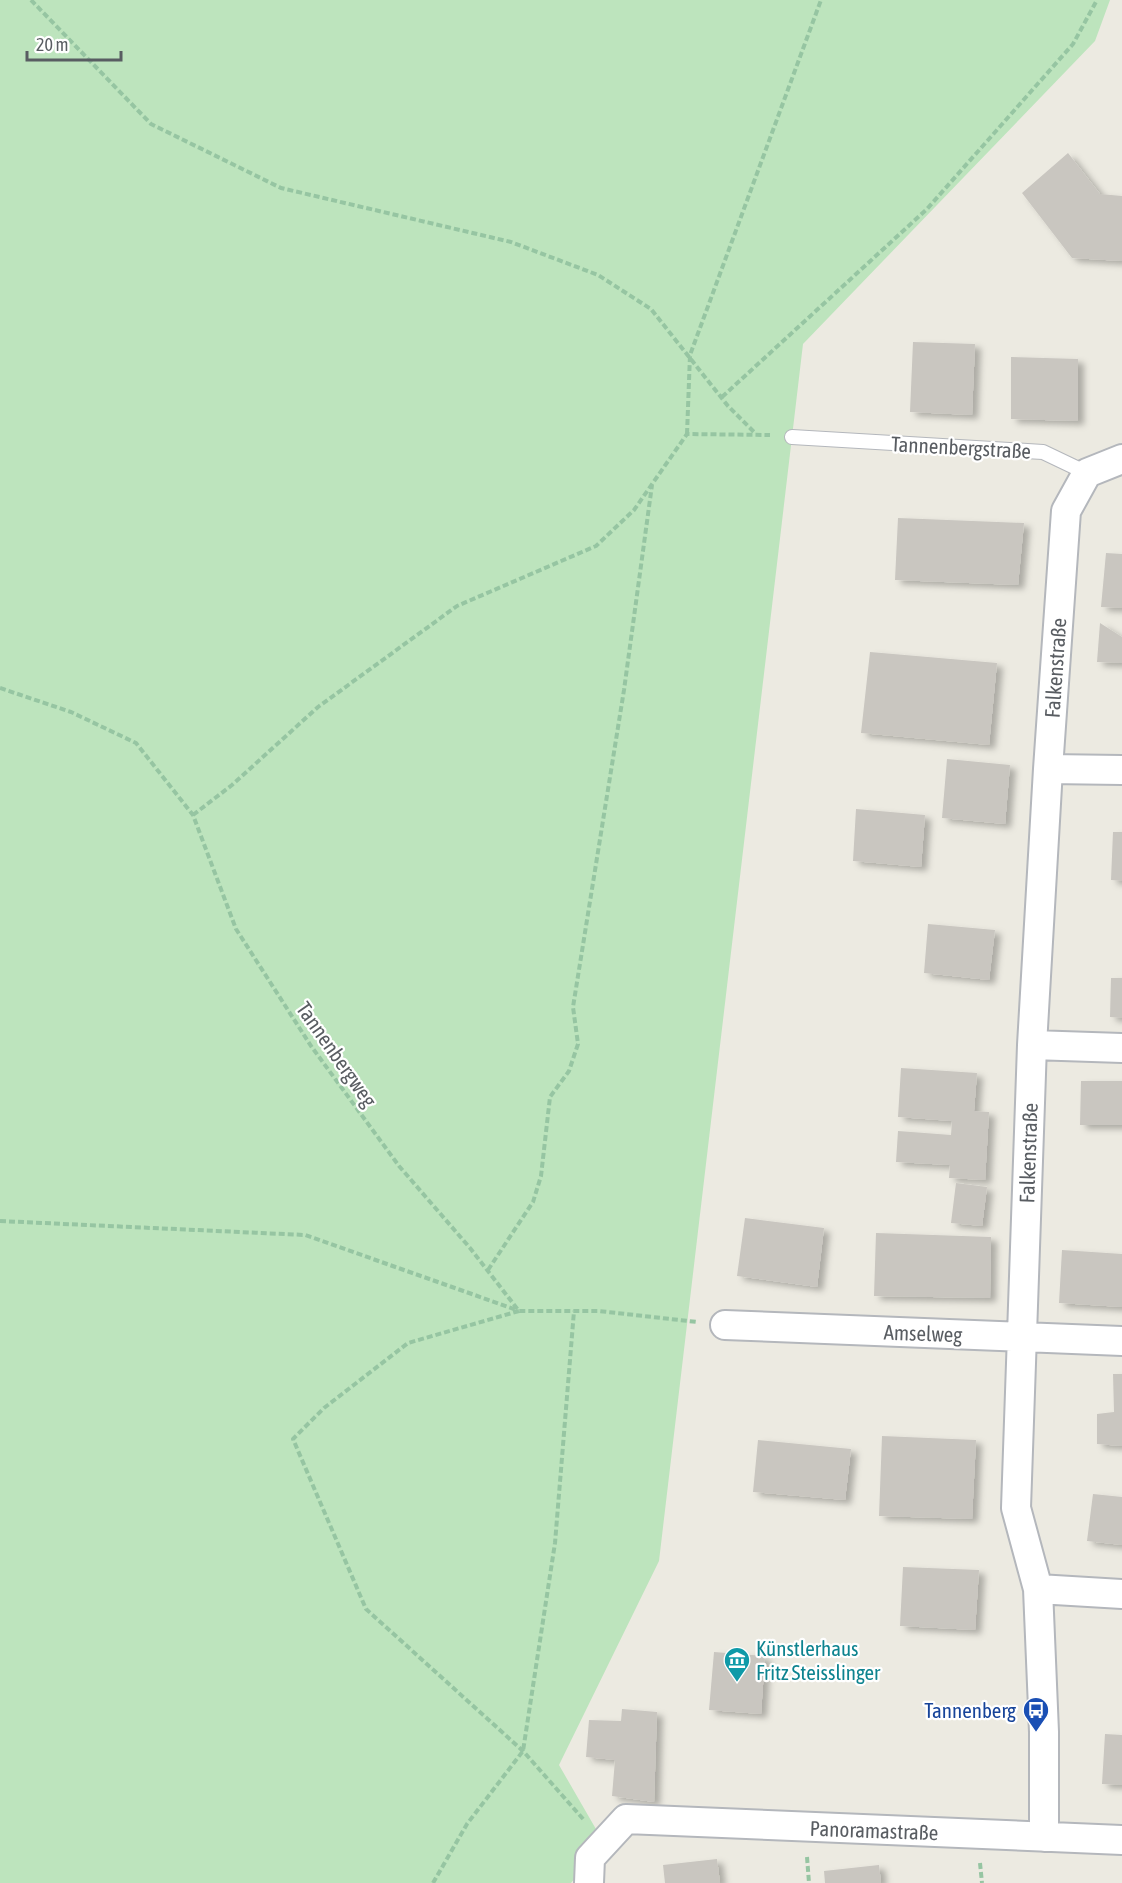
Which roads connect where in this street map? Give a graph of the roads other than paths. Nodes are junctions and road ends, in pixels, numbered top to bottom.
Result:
1 (792, 437) road end
2 (1122, 459) edge
3 (1087, 473) junction
4 (1048, 769) junction
5 (1122, 770) edge
6 (1032, 1045) junction
7 (1122, 1048) edge
8 (725, 1325) road end
9 (1021, 1337) junction
10 (1122, 1341) edge
11 (1038, 1589) junction
12 (1122, 1593) edge
13 (1044, 1837) junction
14 (1122, 1840) edge
15 (589, 1883) edge

1 - 3 lane, Tannenbergstraße
2 - 3 street
3 - 4 street, Falkenstraße
4 - 5 street
4 - 6 street, Falkenstraße
6 - 7 street
6 - 9 street, Falkenstraße
8 - 9 street, Amselweg
9 - 10 street, Amselweg
9 - 11 street, Falkenstraße
11 - 12 street
11 - 13 street, Falkenstraße
13 - 14 street, Panoramastraße
13 - 15 street, Panoramastraße

